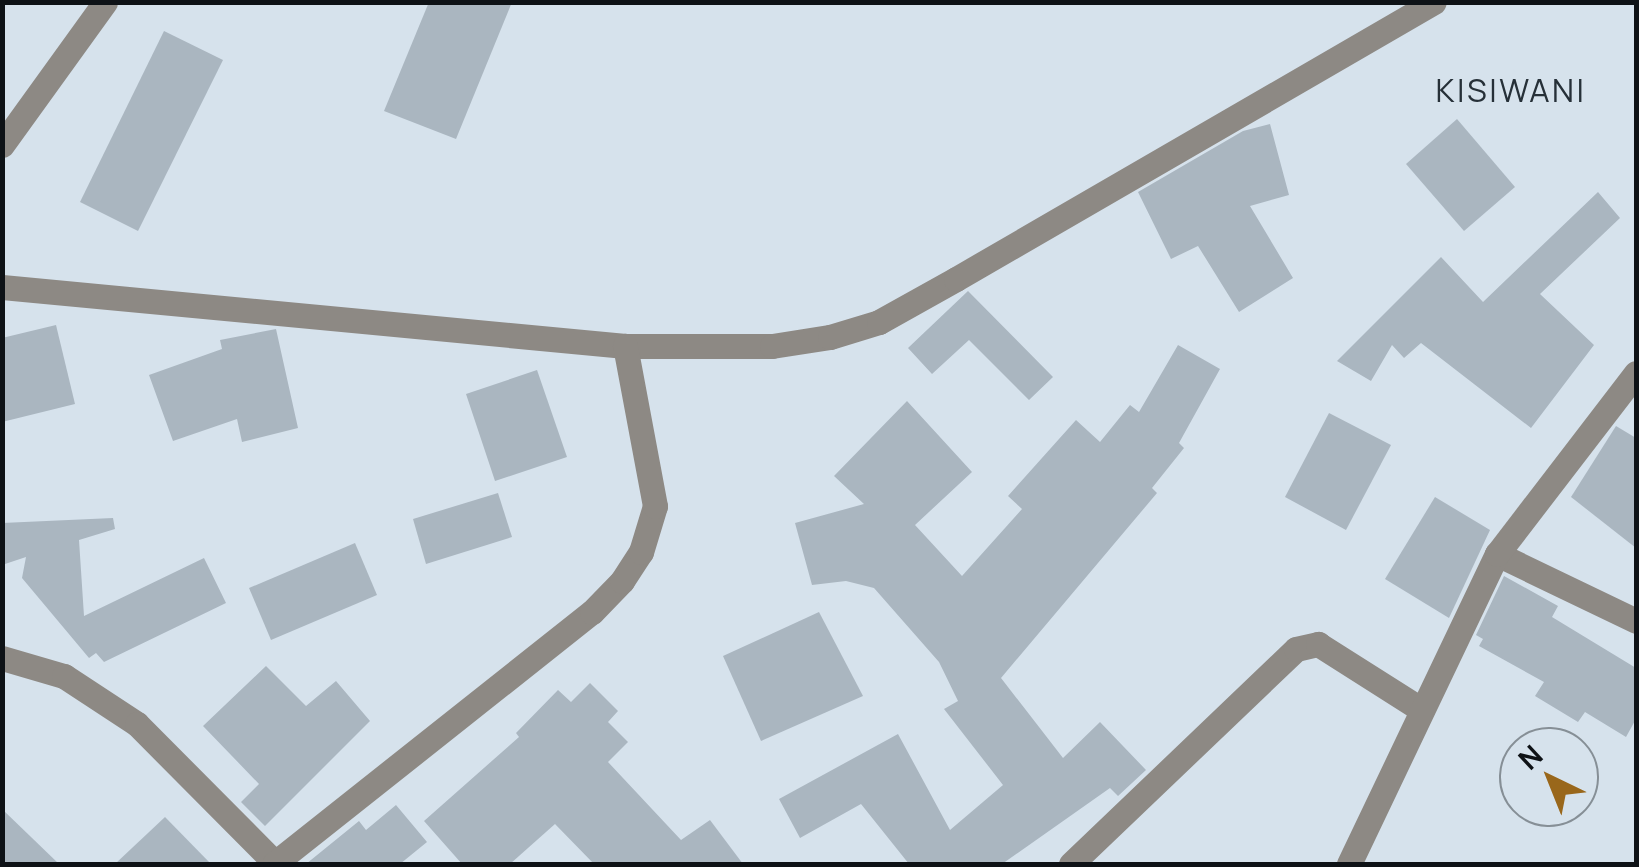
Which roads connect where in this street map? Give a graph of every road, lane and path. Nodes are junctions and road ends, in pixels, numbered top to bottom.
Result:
1 (105, 2) edge
2 (1434, 2) edge
3 (2, 146) edge
4 (2, 287) edge
5 (626, 346) junction
6 (1636, 373) edge
7 (1497, 554) junction
8 (1636, 621) edge
9 (2, 658) edge
10 (1422, 710) junction
11 (276, 864) edge
12 (1071, 864) edge
13 (1350, 864) edge

1 - 3 street
2 - 5 street
4 - 5 street
5 - 11 street
6 - 7 street
7 - 8 street
7 - 10 street
9 - 11 street
10 - 12 street
10 - 13 street

